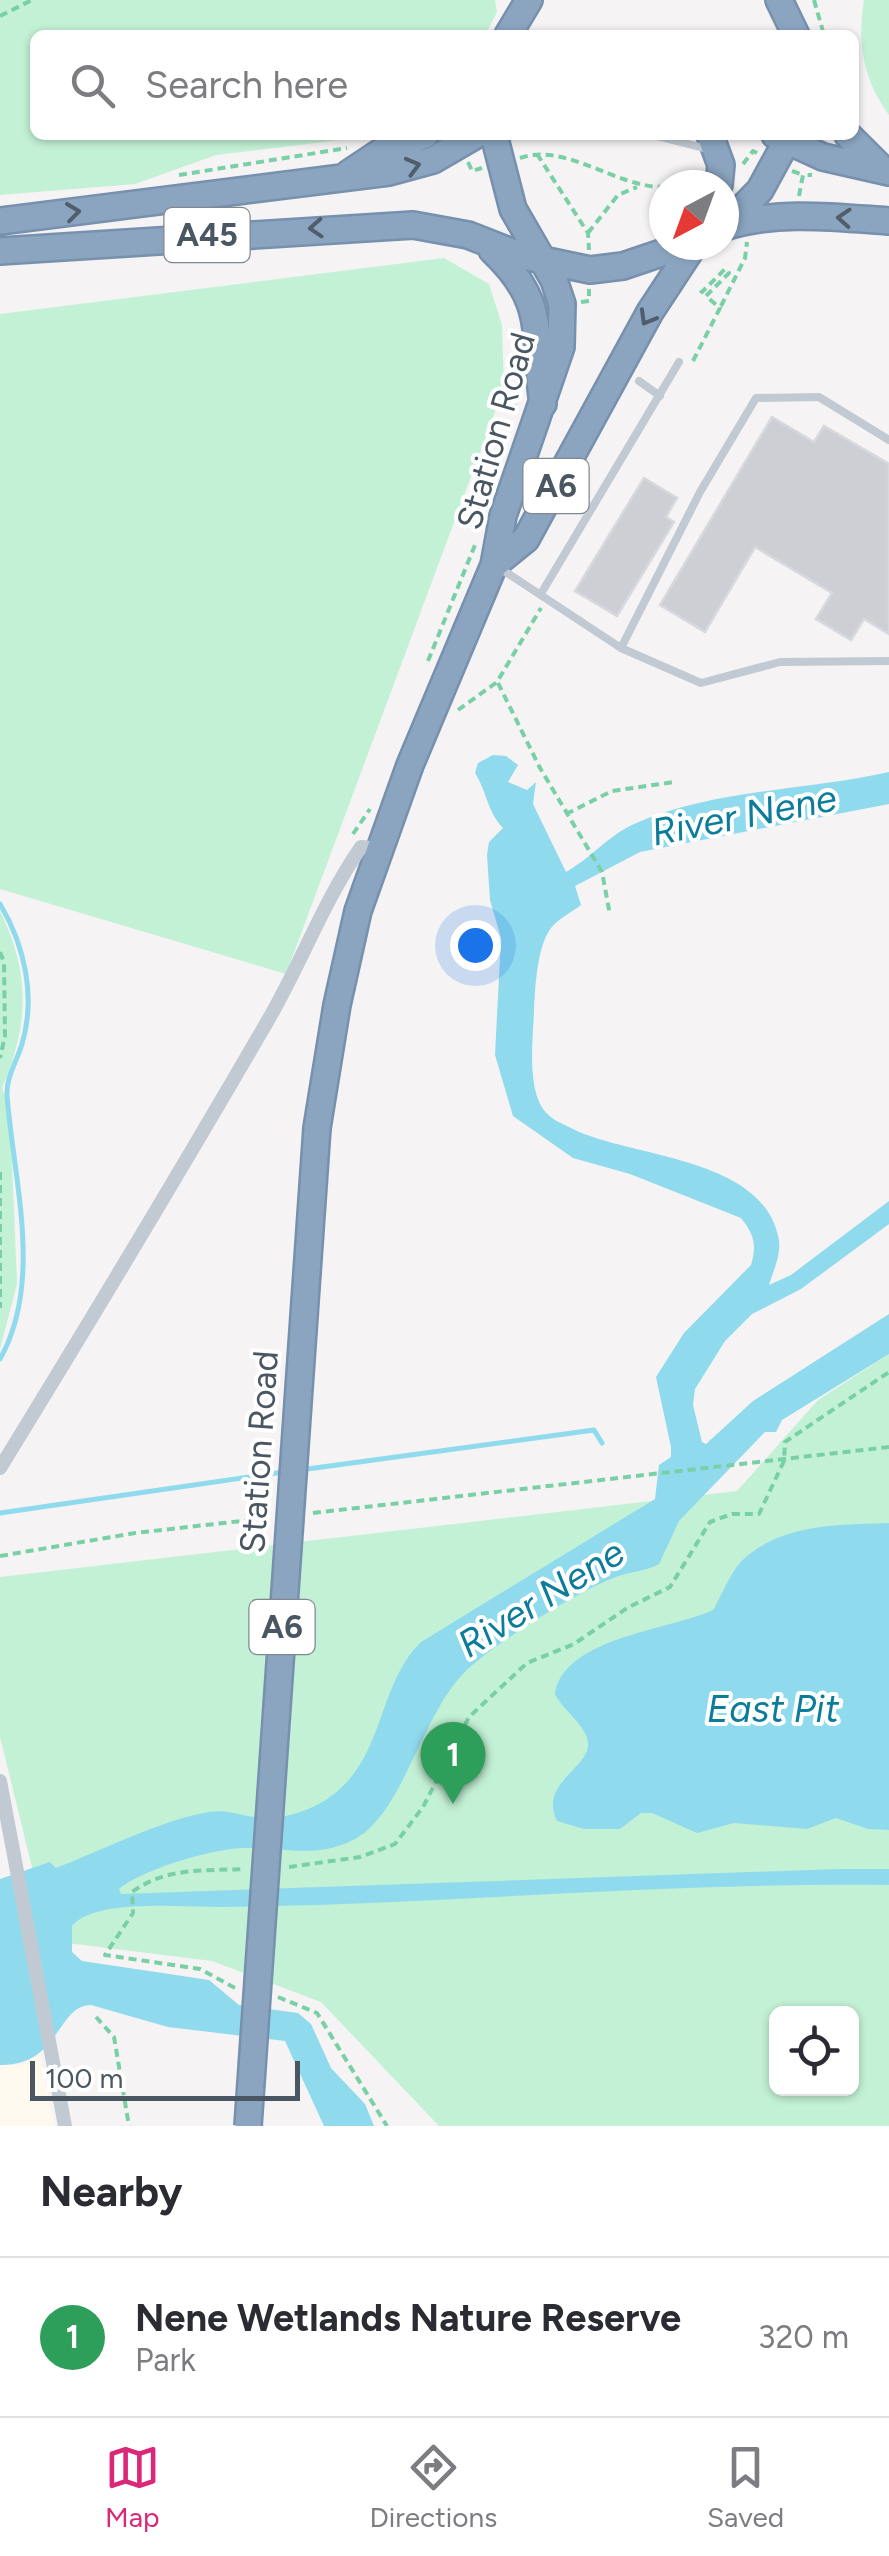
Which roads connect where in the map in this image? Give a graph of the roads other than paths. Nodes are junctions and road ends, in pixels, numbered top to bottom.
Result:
1 (508, 0) edge
2 (529, 0) edge
3 (779, 0) edge
4 (507, 30) edge
5 (510, 30) edge
6 (794, 30) edge
7 (412, 140) edge
8 (466, 140) edge
9 (495, 140) edge
10 (853, 140) edge
11 (778, 142) edge
12 (713, 143) edge
13 (719, 170) edge
14 (888, 172) edge
15 (344, 176) junction
16 (739, 212) edge
17 (0, 221) edge
18 (889, 222) edge
19 (739, 223) edge
20 (479, 238) junction
21 (0, 250) edge
22 (649, 257) edge
23 (684, 260) edge
24 (542, 261) junction
25 (679, 362) dead end
26 (640, 381) dead end
27 (660, 396) junction
28 (542, 404) junction
29 (889, 440) edge
30 (494, 565) junction
31 (542, 592) junction
32 (621, 648) junction
33 (889, 661) edge
34 (380, 849) junction
35 (0, 1468) edge
36 (0, 1781) edge
37 (65, 2126) edge
38 (248, 2126) edge

1 - 4 highway
2 - 5 highway
3 - 6 highway
7 - 15 highway, A45
15 -> 8 highway, A45
9 - 24 highway, Station Road
10 - 14 highway
11 - 14 highway
11 - 16 highway
12 - 13 highway
17 -> 15 highway, A45
18 -> 19 highway
20 -> 21 highway, A45
20 - 24 highway, A45
20 - 28 highway, A6
22 - 24 highway
23 -> 30 highway, Station Road / A6
24 - 28 highway, Station Road / A6
25 - 27 lane
26 - 27 lane
27 - 31 lane
28 - 30 highway, Station Road / A6
29 - 32 lane
30 - 31 lane
30 - 34 highway, Station Road / A6
31 - 32 lane
32 - 33 lane
34 - 35 street
34 - 38 highway, Station Road / A6, bridge
36 - 37 street

